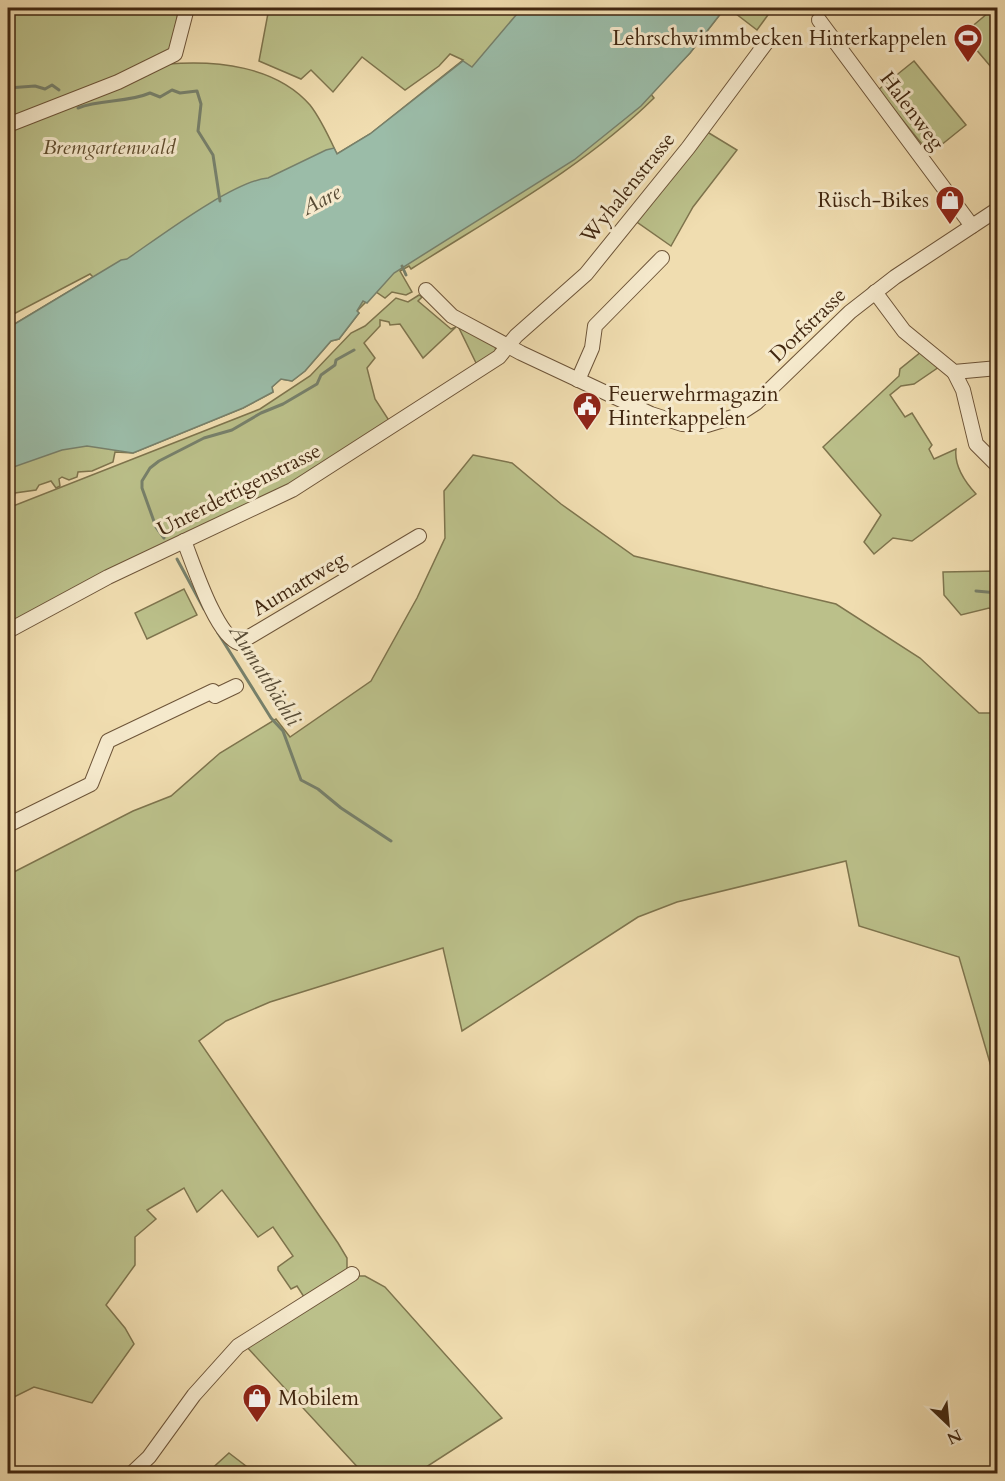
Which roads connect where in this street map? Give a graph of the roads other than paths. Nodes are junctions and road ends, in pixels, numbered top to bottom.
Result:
1 (187, 8) edge
2 (819, 20) dead end
3 (766, 43) dead end
4 (8, 125) edge
5 (998, 209) edge
6 (972, 226) junction
7 (662, 258) dead end
8 (426, 290) dead end
9 (875, 291) junction
10 (508, 346) junction
11 (998, 368) edge
12 (954, 372) junction
13 (578, 380) junction
14 (998, 466) edge
15 (419, 536) dead end
16 (184, 541) junction
17 (8, 631) edge
18 (236, 686) dead end
19 (8, 825) edge
20 (352, 1274) dead end
21 (131, 1473) edge

1 - 4 street
2 - 6 street, Halenweg
3 - 10 street, Wyhalenstrasse
5 - 6 street, Dorfstrasse
6 - 9 street, Dorfstrasse
7 - 13 street
8 - 10 street, Dorfstrasse
9 - 12 street
9 - 13 street, Dorfstrasse
10 - 13 street, Dorfstrasse
10 - 16 street, Unterdettigenstrasse
11 - 12 street
12 - 14 street
15 - 16 street, Aumattweg
16 - 17 street, Unterdettigenstrasse
18 - 19 street
20 - 21 street

